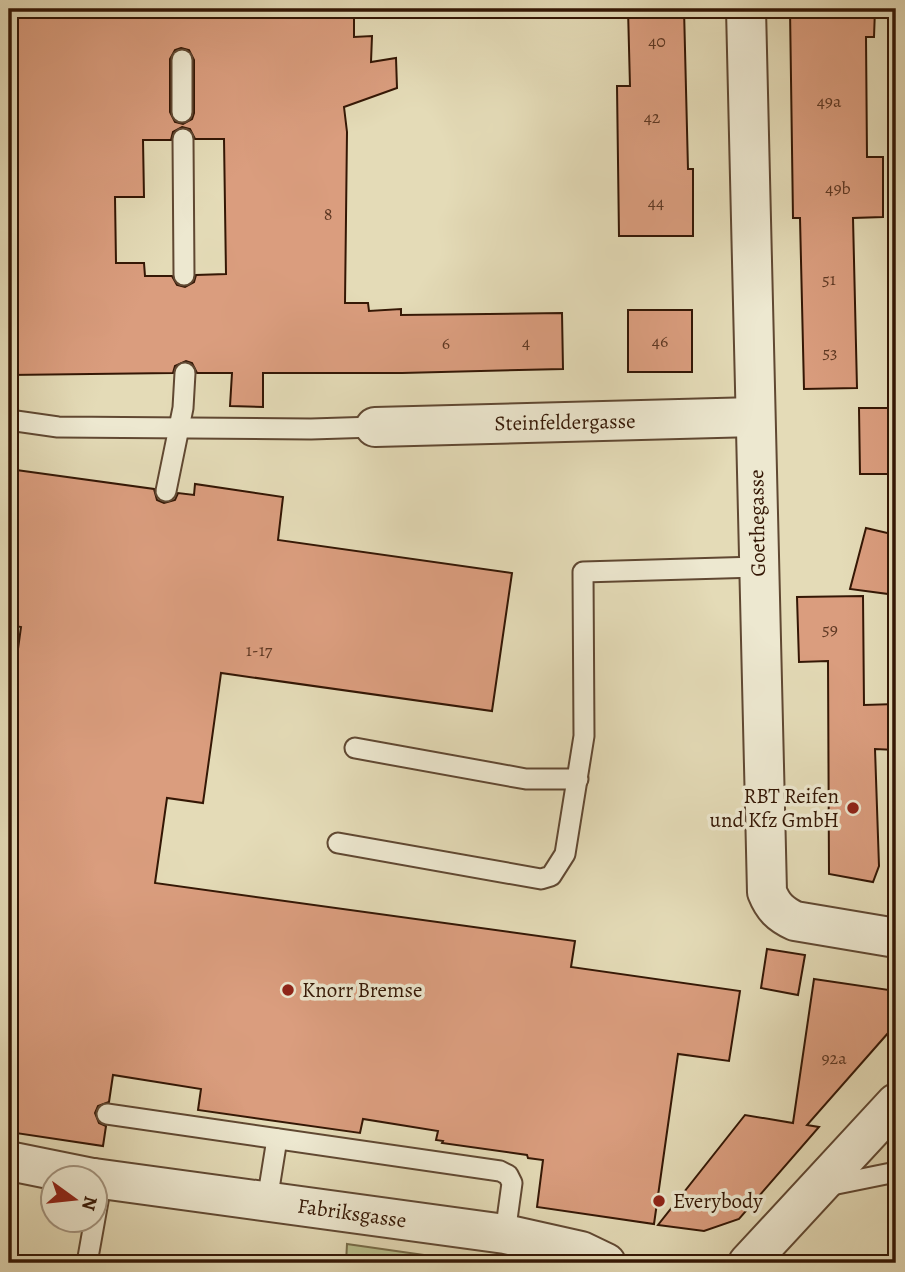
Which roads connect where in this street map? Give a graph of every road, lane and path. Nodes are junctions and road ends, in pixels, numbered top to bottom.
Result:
1 (746, 9) edge
2 (182, 60) dead end
3 (182, 112) dead end
4 (183, 139) dead end
5 (184, 275) dead end
6 (185, 373) dead end
7 (755, 417) junction
8 (9, 420) edge
9 (375, 427) joint
10 (178, 428) junction
11 (166, 491) dead end
12 (758, 567) junction
13 (355, 748) dead end
14 (578, 779) junction
15 (338, 843) dead end
16 (896, 939) edge
17 (896, 1103) edge
18 (107, 1114) dead end
19 (277, 1139) junction
20 (9, 1161) edge
21 (38, 1167) edge
22 (896, 1172) edge
23 (108, 1180) edge
24 (819, 1187) junction
25 (267, 1201) junction
26 (90, 1234) edge
27 (505, 1234) junction
28 (87, 1263) edge
29 (606, 1263) edge
30 (748, 1263) edge

1 - 7 street, Goethegasse
2 - 3 lane
4 - 5 lane
6 - 10 lane
7 - 9 street, Steinfeldergasse
7 - 12 street, Goethegasse
8 - 10 lane
9 - 10 lane
10 - 11 lane
12 - 14 lane
12 - 16 street, Goethegasse
13 - 14 lane
14 - 15 lane
17 - 24 street
18 - 19 lane
19 - 25 lane
19 - 27 lane
20 - 21 street, Fabriksgasse
22 - 24 lane
23 - 25 street, Fabriksgasse
24 - 30 street
25 - 27 street, Fabriksgasse
26 - 28 lane
27 - 29 street, Fabriksgasse

